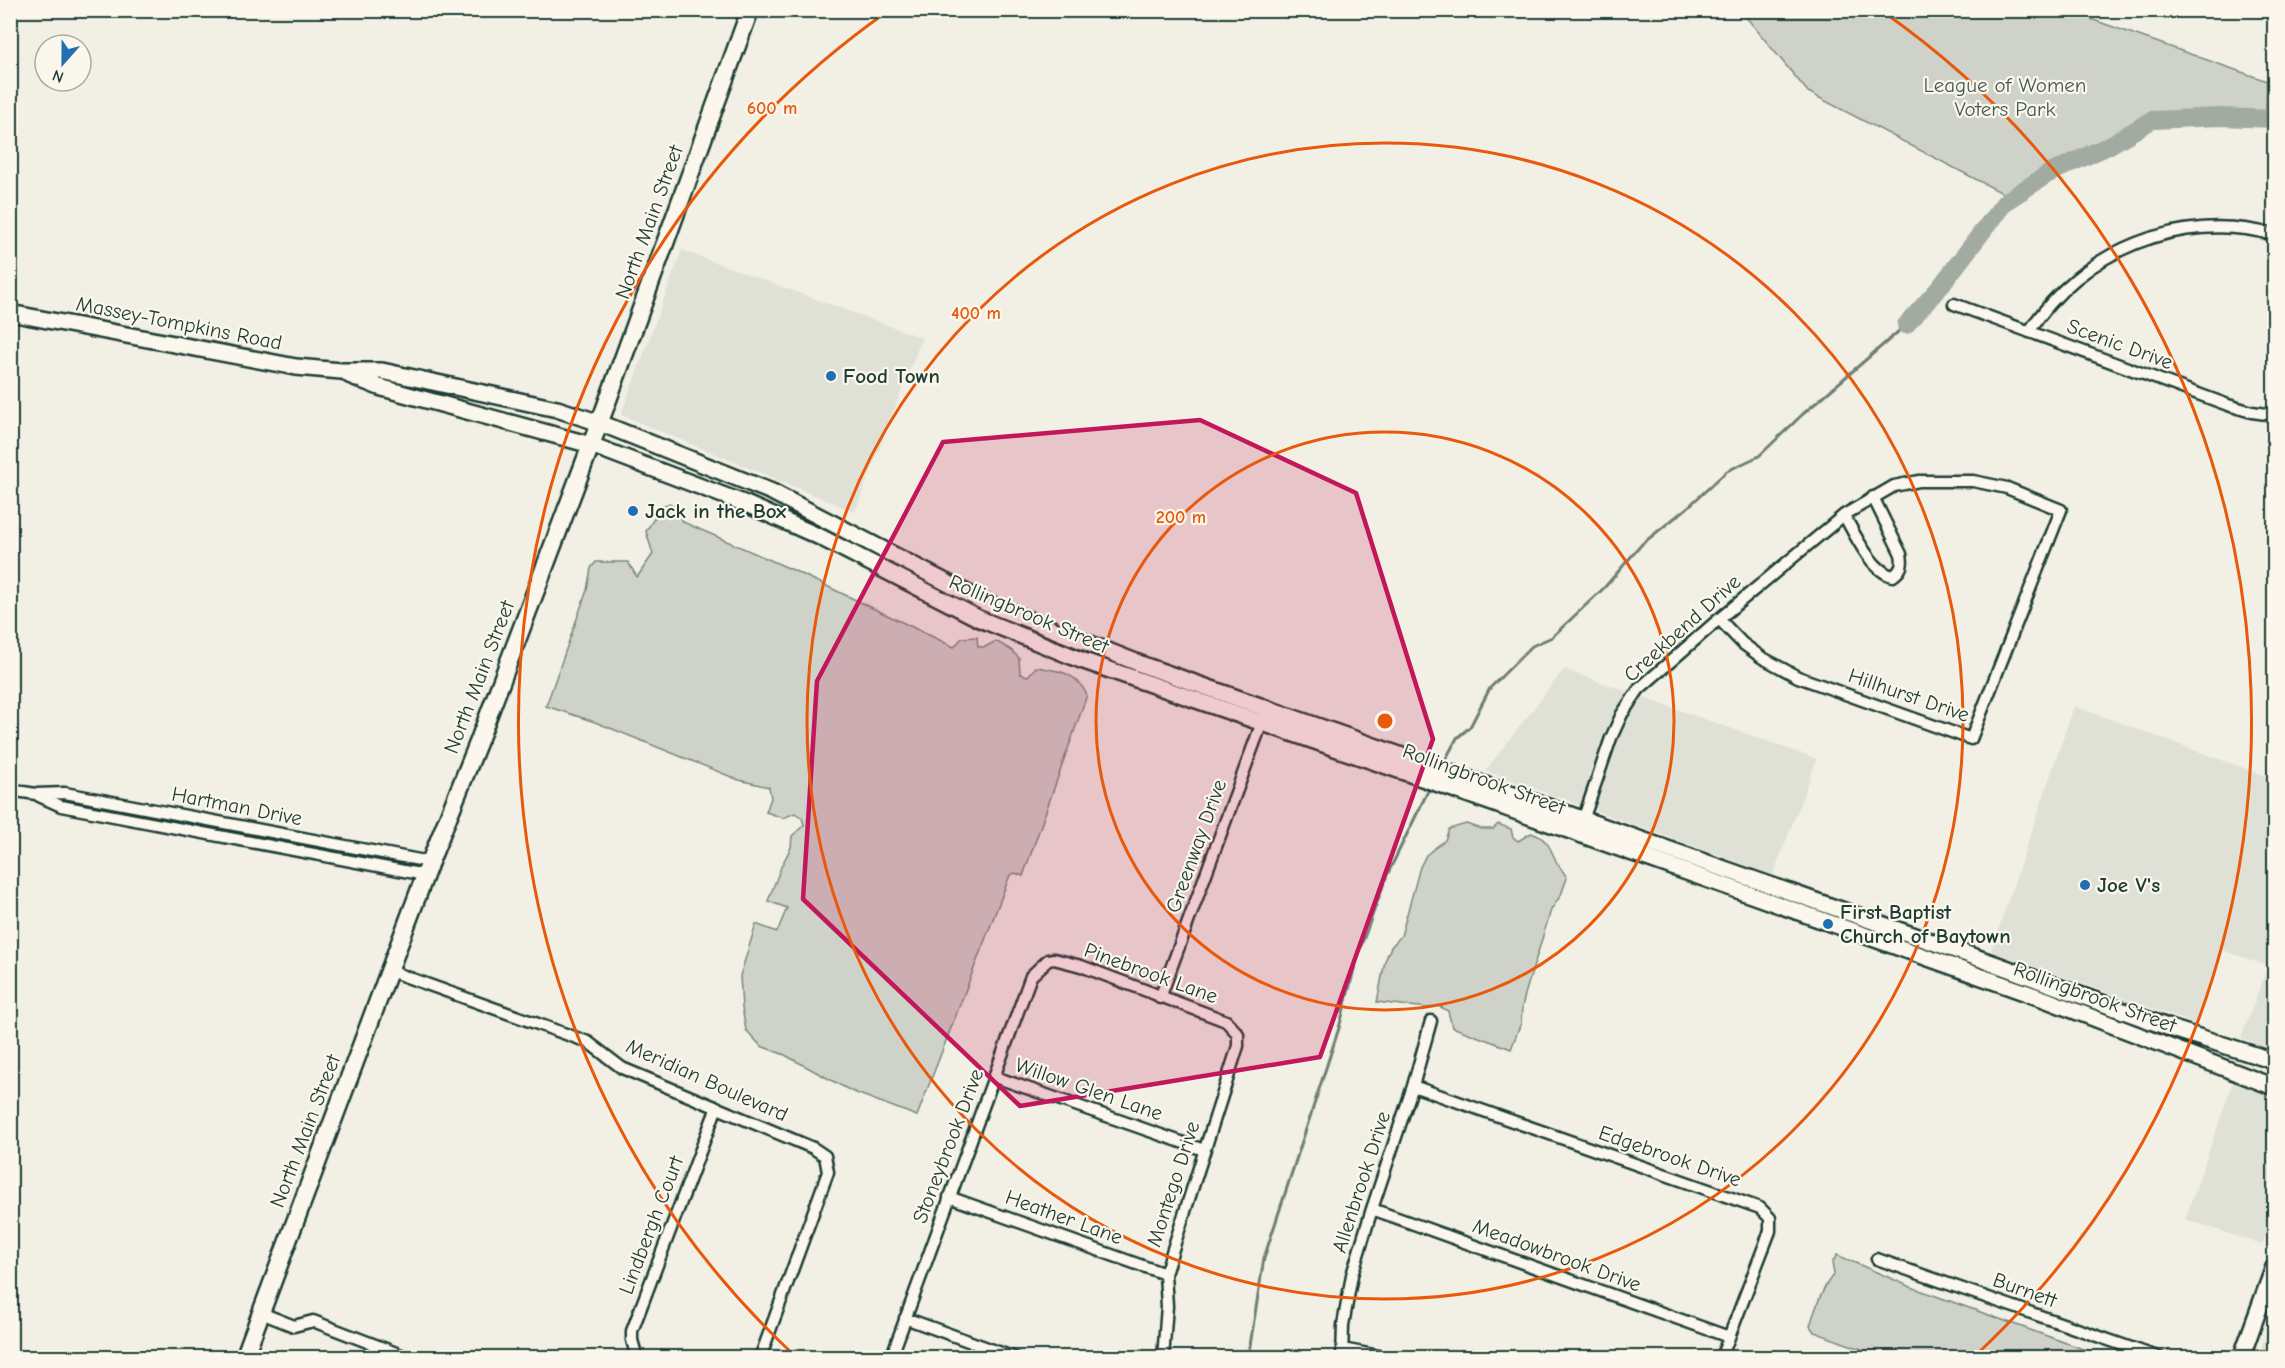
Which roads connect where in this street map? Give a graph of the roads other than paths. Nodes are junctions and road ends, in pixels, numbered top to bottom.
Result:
1 (750, 10) edge
2 (2274, 235) edge
3 (1954, 304) dead end
4 (10, 313) edge
5 (2029, 332) junction
6 (341, 371) junction
7 (2274, 415) edge
8 (600, 423) junction
9 (591, 445) junction
10 (1873, 497) junction
11 (2061, 510) joint
12 (1844, 515) junction
13 (1719, 619) junction
14 (1265, 715) junction
15 (10, 790) edge
16 (36, 794) junction
17 (159, 811) junction
18 (1583, 819) junction
19 (157, 824) junction
20 (1578, 834) junction
21 (287, 835) junction
22 (284, 848) junction
23 (428, 869) junction
24 (1726, 879) junction
25 (1879, 923) junction
26 (1873, 940) junction
27 (1054, 959) joint
28 (390, 971) junction
29 (1160, 998) junction
30 (1431, 1021) dead end
31 (1232, 1028) joint
32 (2274, 1061) edge
33 (995, 1077) junction
34 (1413, 1086) junction
35 (2274, 1087) edge
36 (717, 1107) junction
37 (1204, 1150) junction
38 (950, 1197) junction
39 (1372, 1209) junction
40 (1877, 1259) dead end
41 (2274, 1267) edge
42 (1165, 1274) junction
43 (261, 1313) junction
44 (905, 1318) junction
45 (1729, 1337) junction
46 (1342, 1353) edge
47 (244, 1358) edge
48 (409, 1358) edge
49 (638, 1358) edge
50 (760, 1358) edge
51 (891, 1358) edge
52 (1015, 1358) edge
53 (1163, 1358) edge
54 (1390, 1358) edge
55 (1721, 1358) edge
56 (2160, 1358) edge
57 (2241, 1358) edge

1 - 8 main road, North Main Street
2 - 5 street
3 - 5 street, Scenic Drive
4 - 6 main road, Massey-Tompkins Road
5 - 7 street, Scenic Drive
6 - 8 main road, Massey-Tompkins Road
6 - 9 main road, Massey-Tompkins Road
8 - 9 main road, North Main Street
8 - 14 main road, Rollingbrook Street
9 - 14 main road, Rollingbrook Street
9 - 23 main road, North Main Street
10 - 11 street, Creekbend Drive
10 - 12 street, Creekbend Drive
10 - 12 street
11 - 13 street, Hillhurst Drive
12 - 13 street, Creekbend Drive
13 - 18 street, Creekbend Drive
14 - 18 main road, Rollingbrook Street
14 - 20 main road, Rollingbrook Street
14 - 29 street, Greenway Drive
15 - 16 street, Hartman Drive
16 - 17 street, Hartman Drive
16 - 19 street, Hartman Drive
17 - 19 street
17 - 21 street, Hartman Drive
18 - 20 street, Creekbend Drive
18 - 24 main road, Rollingbrook Street
19 - 22 street, Hartman Drive
20 - 24 main road, Rollingbrook Street
21 - 22 street
21 - 23 street, Hartman Drive
22 - 23 street, Hartman Drive
23 - 28 main road, North Main Street
24 - 25 main road, Rollingbrook Street
24 - 26 main road, Rollingbrook Street
25 - 26 main road
25 - 32 main road, Rollingbrook Street
26 - 35 main road, Rollingbrook Street
27 - 29 street, Pinebrook Lane
27 - 33 street, Stoneybrook Drive
28 - 36 street, Meridian Boulevard
28 - 43 main road, North Main Street
29 - 31 street, Pinebrook Lane
30 - 34 street, Allenbrook Drive
31 - 37 street, Montego Drive
33 - 37 street, Willow Glen Lane
33 - 38 street, Stoneybrook Drive
34 - 39 street, Allenbrook Drive
34 - 45 street, Edgebrook Drive
36 - 49 street, Lindbergh Court
36 - 50 street, Meridian Boulevard
37 - 42 street, Montego Drive
38 - 42 street, Heather Lane
38 - 44 street, Stoneybrook Drive
39 - 45 street, Meadowbrook Drive
39 - 46 street, Allenbrook Drive
40 - 56 street, Burnett
41 - 57 main road
42 - 53 street, Montego Drive
43 - 47 main road, North Main Street
43 - 48 street
44 - 51 street, Stoneybrook Drive
44 - 52 street
45 - 55 street, Edgebrook Drive
46 - 54 street

